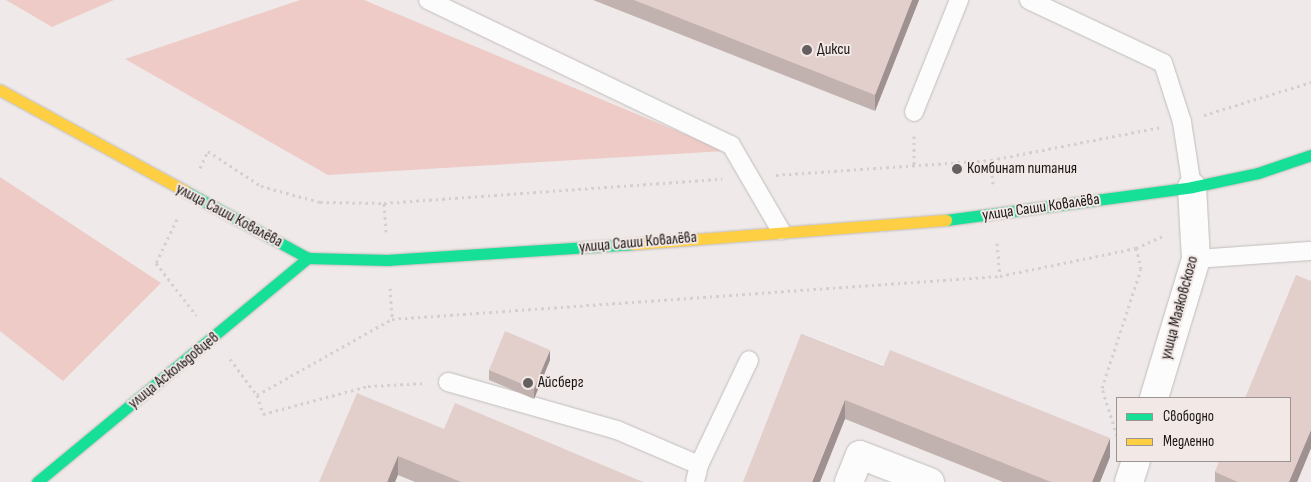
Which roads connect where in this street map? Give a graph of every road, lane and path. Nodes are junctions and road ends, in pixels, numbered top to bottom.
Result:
1 (428, 0) edge
2 (959, 0) edge
3 (1029, 0) edge
4 (0, 90) edge
5 (914, 112) joint
6 (1311, 155) edge
7 (914, 166) dead end
8 (1192, 187) junction
9 (782, 231) junction
10 (1136, 248) dead end
11 (1311, 251) edge
12 (308, 258) junction
13 (1196, 259) junction
14 (749, 360) dead end
15 (448, 382) joint
16 (257, 395) dead end
17 (1154, 397) edge
18 (1116, 433) edge
19 (1136, 462) edge
20 (699, 465) junction
21 (37, 482) edge
22 (695, 482) edge
23 (849, 482) edge
24 (930, 482) edge
25 (1129, 482) edge

1 - 9 lane
2 - 5 lane
3 - 8 lane
4 - 12 street, улица Саши Ковалёва
5 - 7 path
6 - 8 street, улица Саши Ковалёва
8 - 9 street, улица Саши Ковалёва
8 - 13 street, улица Маяковского
9 - 12 street, улица Саши Ковалёва
10 - 18 path
11 - 13 lane
12 - 21 street, улица Аскольдовцев
13 - 17 street, улица Маяковского
14 - 20 lane
15 - 16 path
15 - 20 lane
19 - 25 street
20 - 22 lane
23 - 24 street

